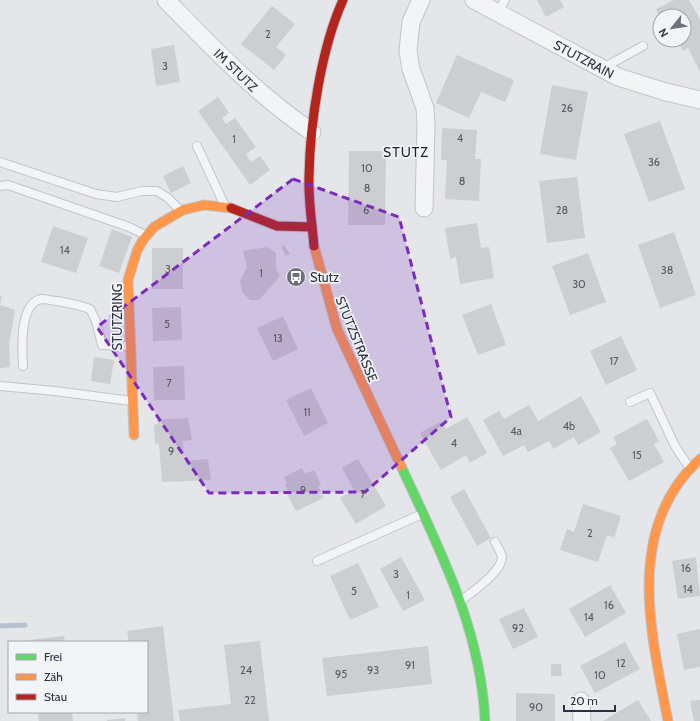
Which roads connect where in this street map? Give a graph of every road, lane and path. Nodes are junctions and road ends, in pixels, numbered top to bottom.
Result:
1 (166, 0) edge
2 (344, 0) edge
3 (421, 0) edge
4 (474, 0) edge
5 (501, 6) edge
6 (643, 46) dead end
7 (606, 71) junction
8 (700, 100) edge
9 (312, 132) junction
10 (197, 146) dead end
11 (0, 162) edge
12 (0, 186) edge
13 (225, 206) junction
14 (424, 208) dead end
15 (181, 211) junction
16 (312, 227) junction
17 (146, 236) junction
18 (129, 346) junction
19 (23, 366) dead end
20 (0, 386) edge
21 (132, 401) junction
22 (630, 402) dead end
23 (134, 435) dead end
24 (700, 459) edge
25 (689, 467) junction
26 (422, 514) junction
27 (495, 542) dead end
28 (317, 561) dead end
29 (461, 600) junction
30 (581, 701) dead end
31 (485, 721) edge
32 (582, 721) edge
33 (668, 721) edge

1 - 9 street, IM STUTZ
2 - 9 street, STUTZSTRASSE
3 - 14 street
4 - 5 street, STUTZRAIN
5 - 7 street, STUTZRAIN
6 - 7 lane
7 - 8 street, STUTZRAIN
9 - 16 street, STUTZSTRASSE
10 - 13 lane
11 - 15 lane
12 - 17 lane
13 - 15 street, STUTZRING
13 - 16 street, STUTZRING
15 - 17 street, STUTZRING
16 - 26 street, STUTZSTRASSE
17 - 18 street, STUTZRING
18 - 19 lane
18 - 21 street, STUTZRING
20 - 21 lane
21 - 23 street, STUTZRING
22 - 25 lane
24 - 25 street
25 - 33 street
26 - 28 lane
26 - 29 street, STUTZSTRASSE
27 - 29 lane
29 - 31 street, STUTZSTRASSE
30 - 32 street

